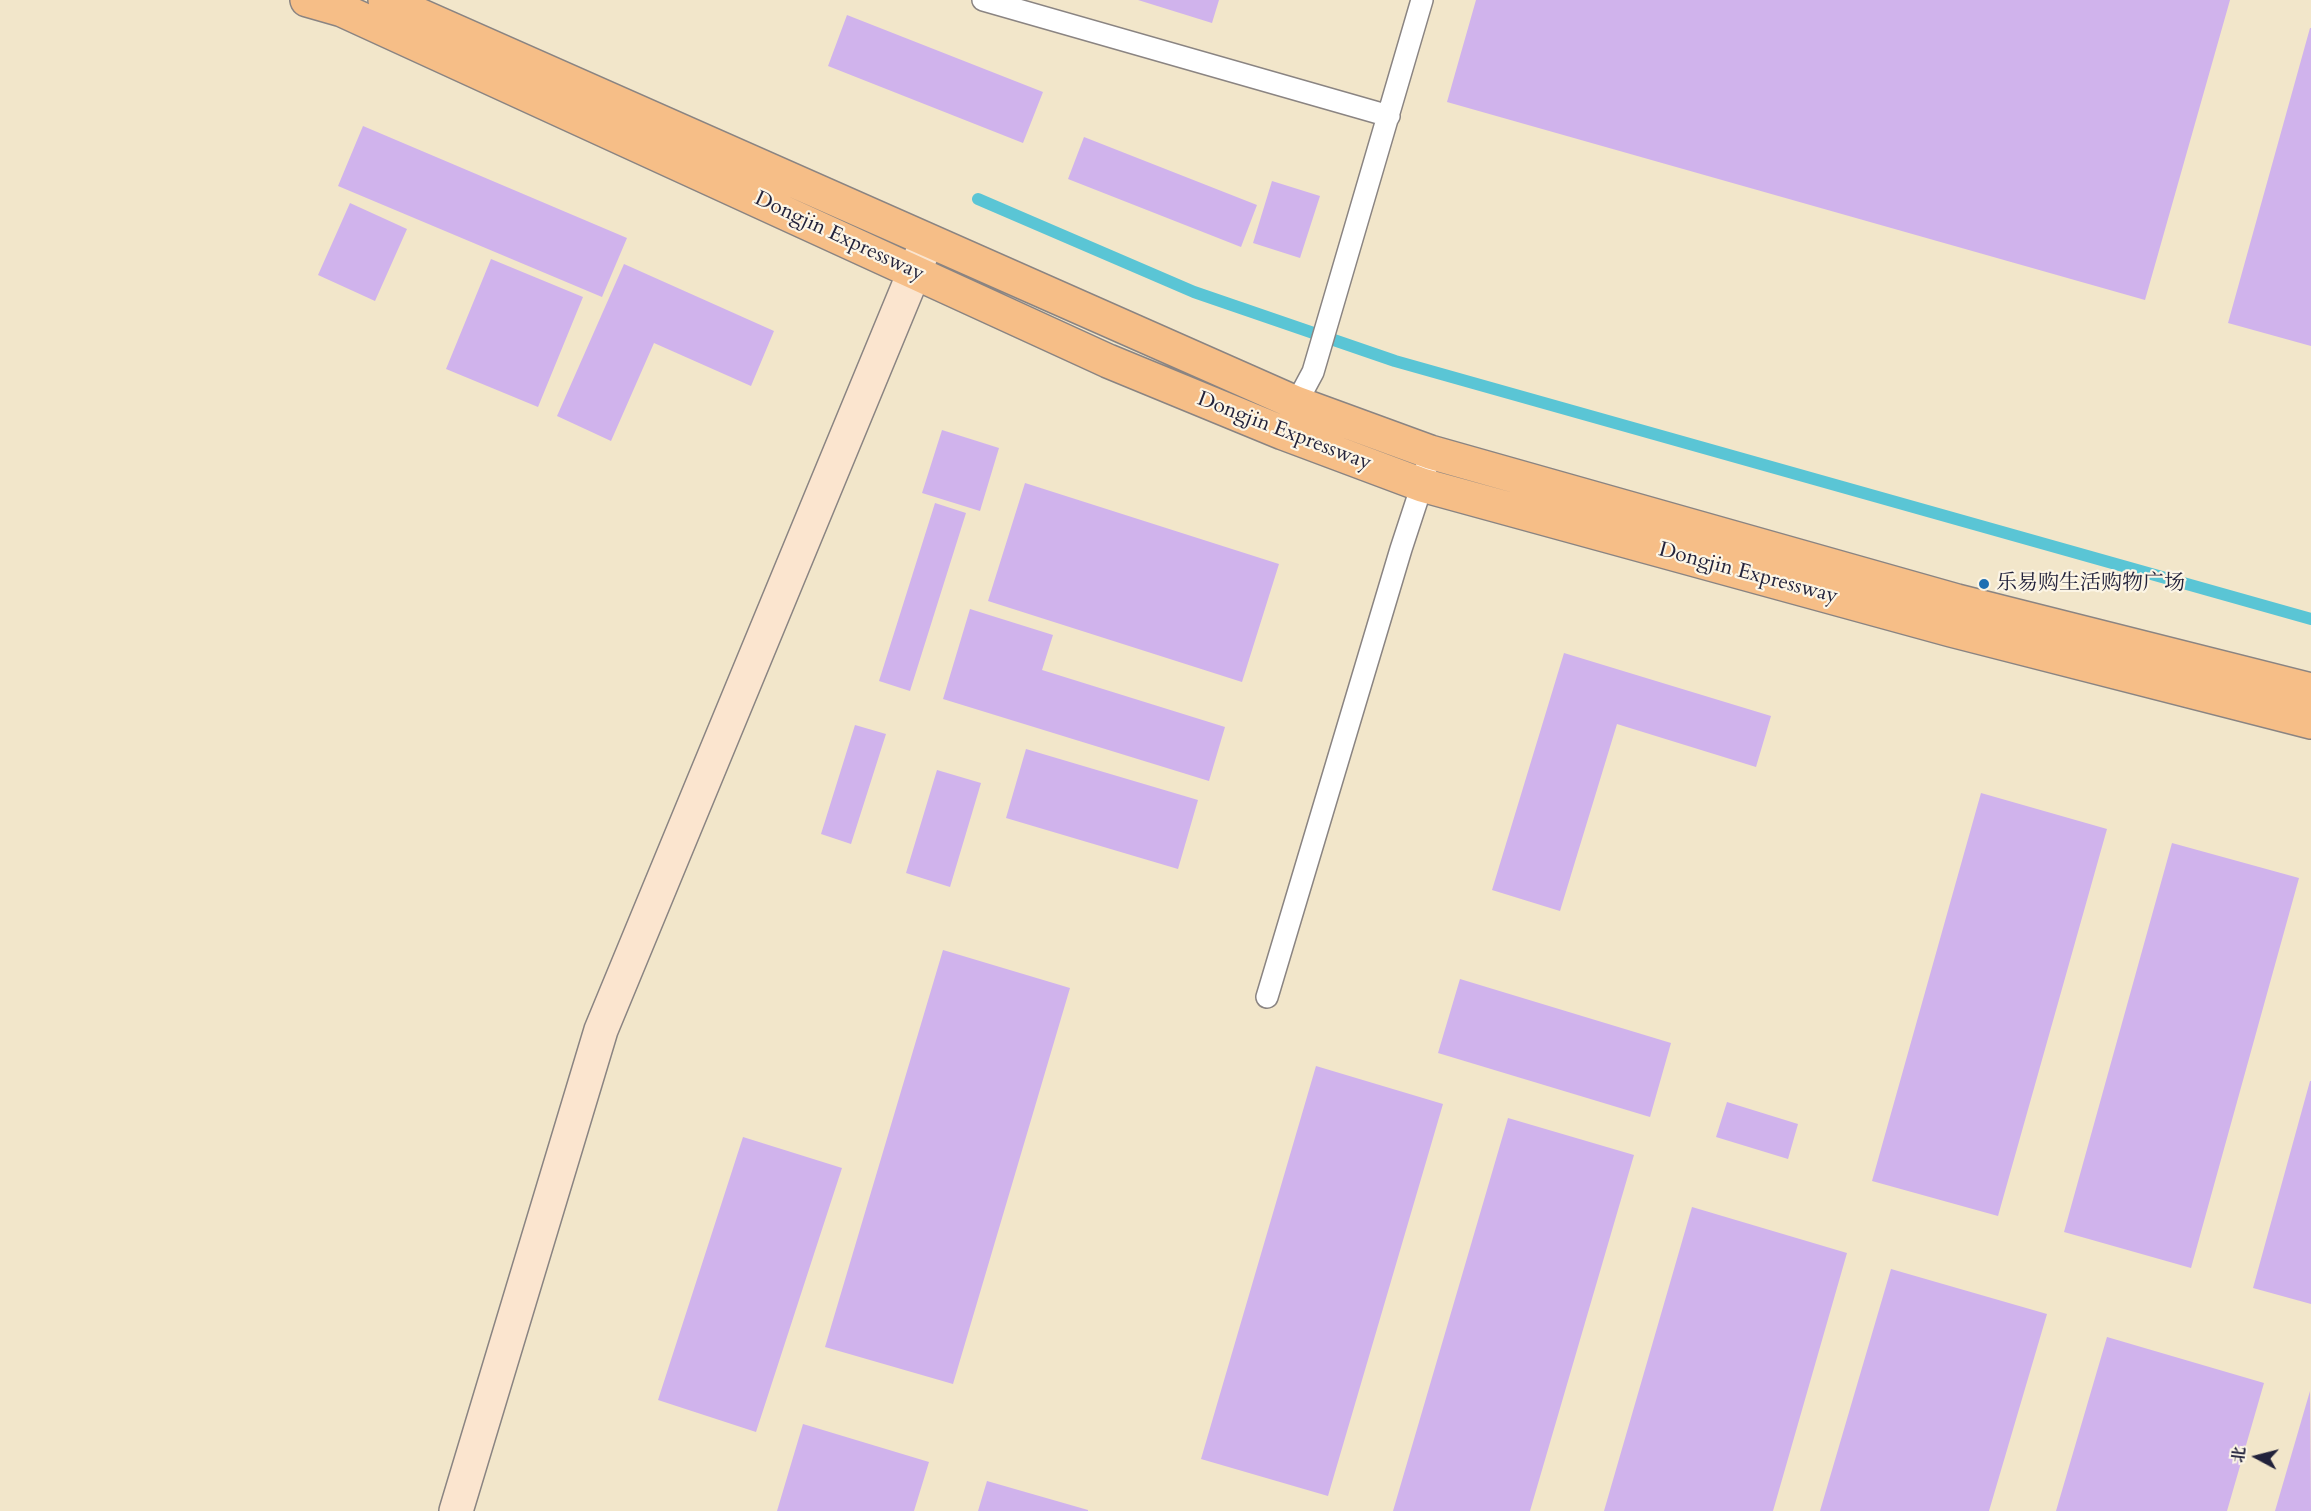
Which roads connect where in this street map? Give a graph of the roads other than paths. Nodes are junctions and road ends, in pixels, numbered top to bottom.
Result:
1 (308, 0) edge
2 (386, 0) edge
3 (983, 0) edge
4 (1422, 0) edge
5 (1389, 116) junction
6 (928, 240) junction
7 (914, 272) junction
8 (1296, 403) junction
9 (1283, 433) junction
10 (1430, 452) junction
11 (1422, 485) junction
12 (2311, 690) edge
13 (2311, 722) edge
14 (1267, 998) dead end
15 (456, 1511) edge

1 - 7 main road, Dongjin Expressway
2 - 6 main road, Dongjin Expressway
3 - 5 lane
4 - 5 lane
5 - 8 lane
6 - 7 main road
6 - 8 main road, Dongjin Expressway
7 - 9 main road, Dongjin Expressway
7 - 15 main road
8 - 9 lane
8 - 10 main road, Dongjin Expressway
9 - 11 main road, Dongjin Expressway
10 - 11 lane
10 - 12 main road, Dongjin Expressway
11 - 13 main road, Dongjin Expressway
11 - 14 lane

